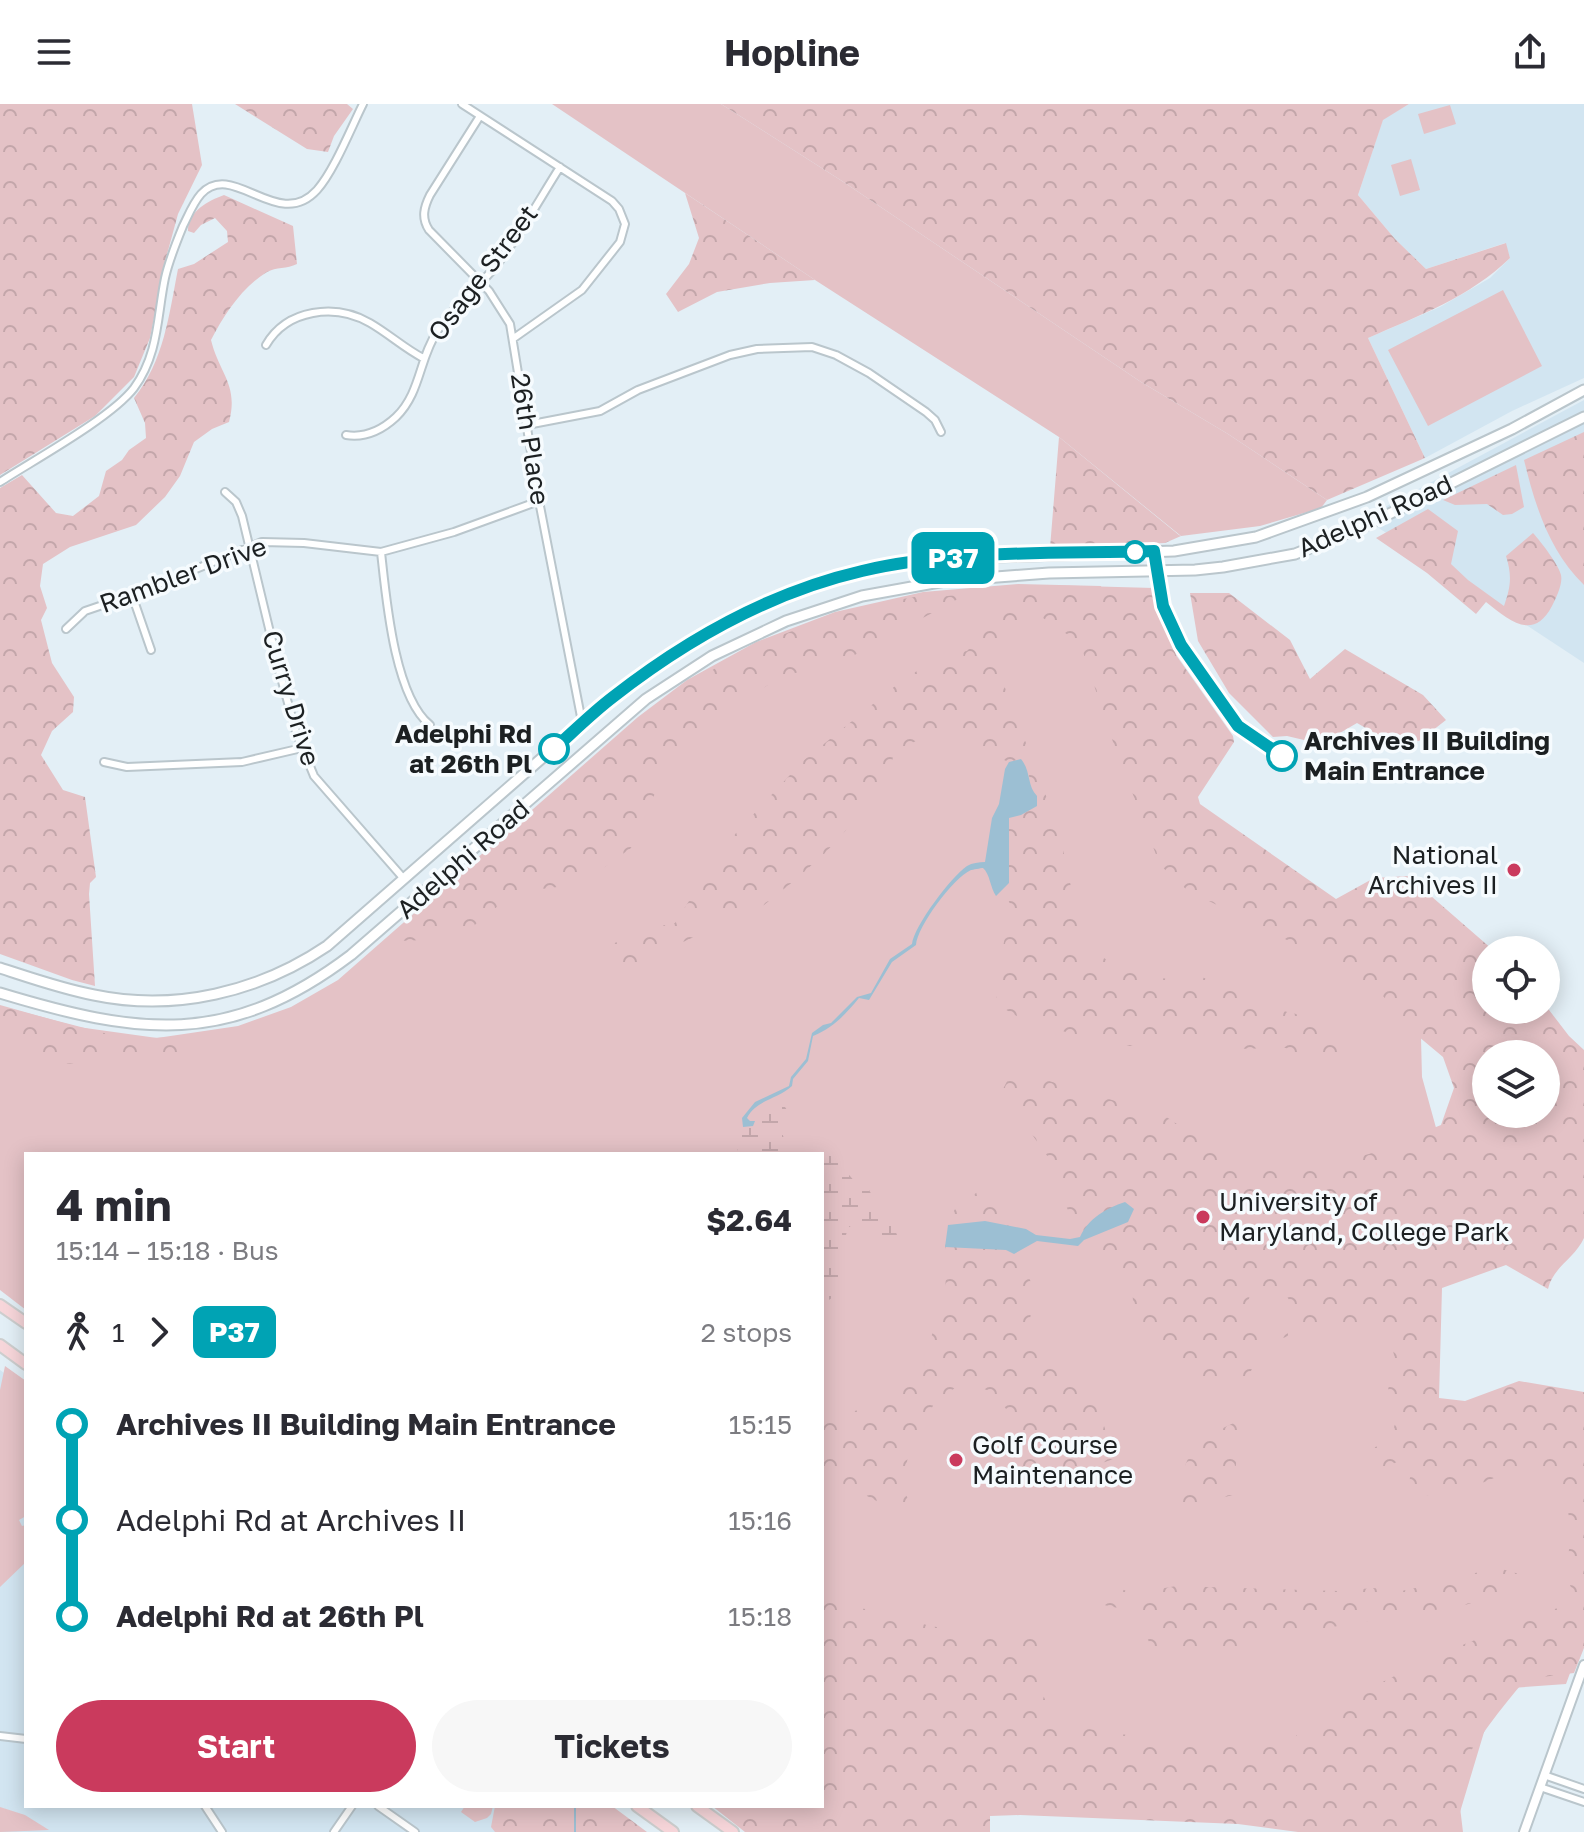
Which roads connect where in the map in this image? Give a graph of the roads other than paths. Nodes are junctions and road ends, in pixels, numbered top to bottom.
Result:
1 (363, 104) edge
2 (462, 104) edge
3 (480, 116) junction
4 (560, 167) junction
5 (481, 283) junction
6 (514, 338) junction
7 (266, 345) dead end
8 (423, 358) junction
9 (1584, 390) edge
10 (1584, 417) edge
11 (527, 425) junction
12 (941, 432) dead end
13 (346, 435) dead end
14 (0, 482) edge
15 (225, 492) dead end
16 (539, 501) junction
17 (250, 547) junction
18 (381, 552) junction
19 (132, 595) junction
20 (66, 629) dead end
21 (151, 650) dead end
22 (583, 724) junction
23 (430, 725) dead end
24 (302, 748) junction
25 (104, 762) dead end
26 (404, 879) junction
27 (0, 968) edge
28 (0, 993) edge
29 (0, 1305) edge
30 (24, 1322) edge
31 (0, 1345) edge
32 (24, 1363) edge
33 (1584, 1665) edge
34 (0, 1736) edge
35 (24, 1739) edge
36 (1544, 1775) junction
37 (1540, 1787) junction
38 (1584, 1789) edge
39 (1584, 1802) edge
40 (206, 1808) edge
41 (351, 1808) edge
42 (381, 1808) edge
43 (640, 1808) edge
44 (700, 1808) edge
45 (222, 1832) edge
46 (334, 1832) edge
47 (415, 1832) edge
48 (673, 1832) edge
49 (733, 1832) edge
50 (1524, 1832) edge

1 - 14 street
2 - 3 street
3 - 4 street
3 - 5 street, 26th Place
4 - 5 street, Osage Street
4 - 6 street
5 - 6 street, 26th Place
5 - 8 street, Osage Street
6 - 11 street, 26th Place
7 - 8 street
8 - 13 street, Osage Street
9 - 22 main road, Adelphi Road
10 - 28 main road, Adelphi Road
11 - 12 street
11 - 16 street, 26th Place
15 - 17 street, Curry Drive
16 - 18 street, Rambler Drive
16 - 22 street, 26th Place
17 - 18 street, Rambler Drive
17 - 19 street, Rambler Drive
17 - 24 street, Curry Drive
18 - 23 street
19 - 20 street, Rambler Drive
19 - 21 street
22 - 26 main road, Adelphi Road
24 - 25 street
24 - 26 street, Curry Drive
26 - 27 main road, Adelphi Road
29 - 30 main road
31 - 32 main road
33 - 36 street
34 - 35 street
36 - 37 street
36 - 38 street
37 - 39 street
37 - 50 street
40 - 45 street
41 - 46 street
42 - 47 street
43 - 48 main road
44 - 49 main road

